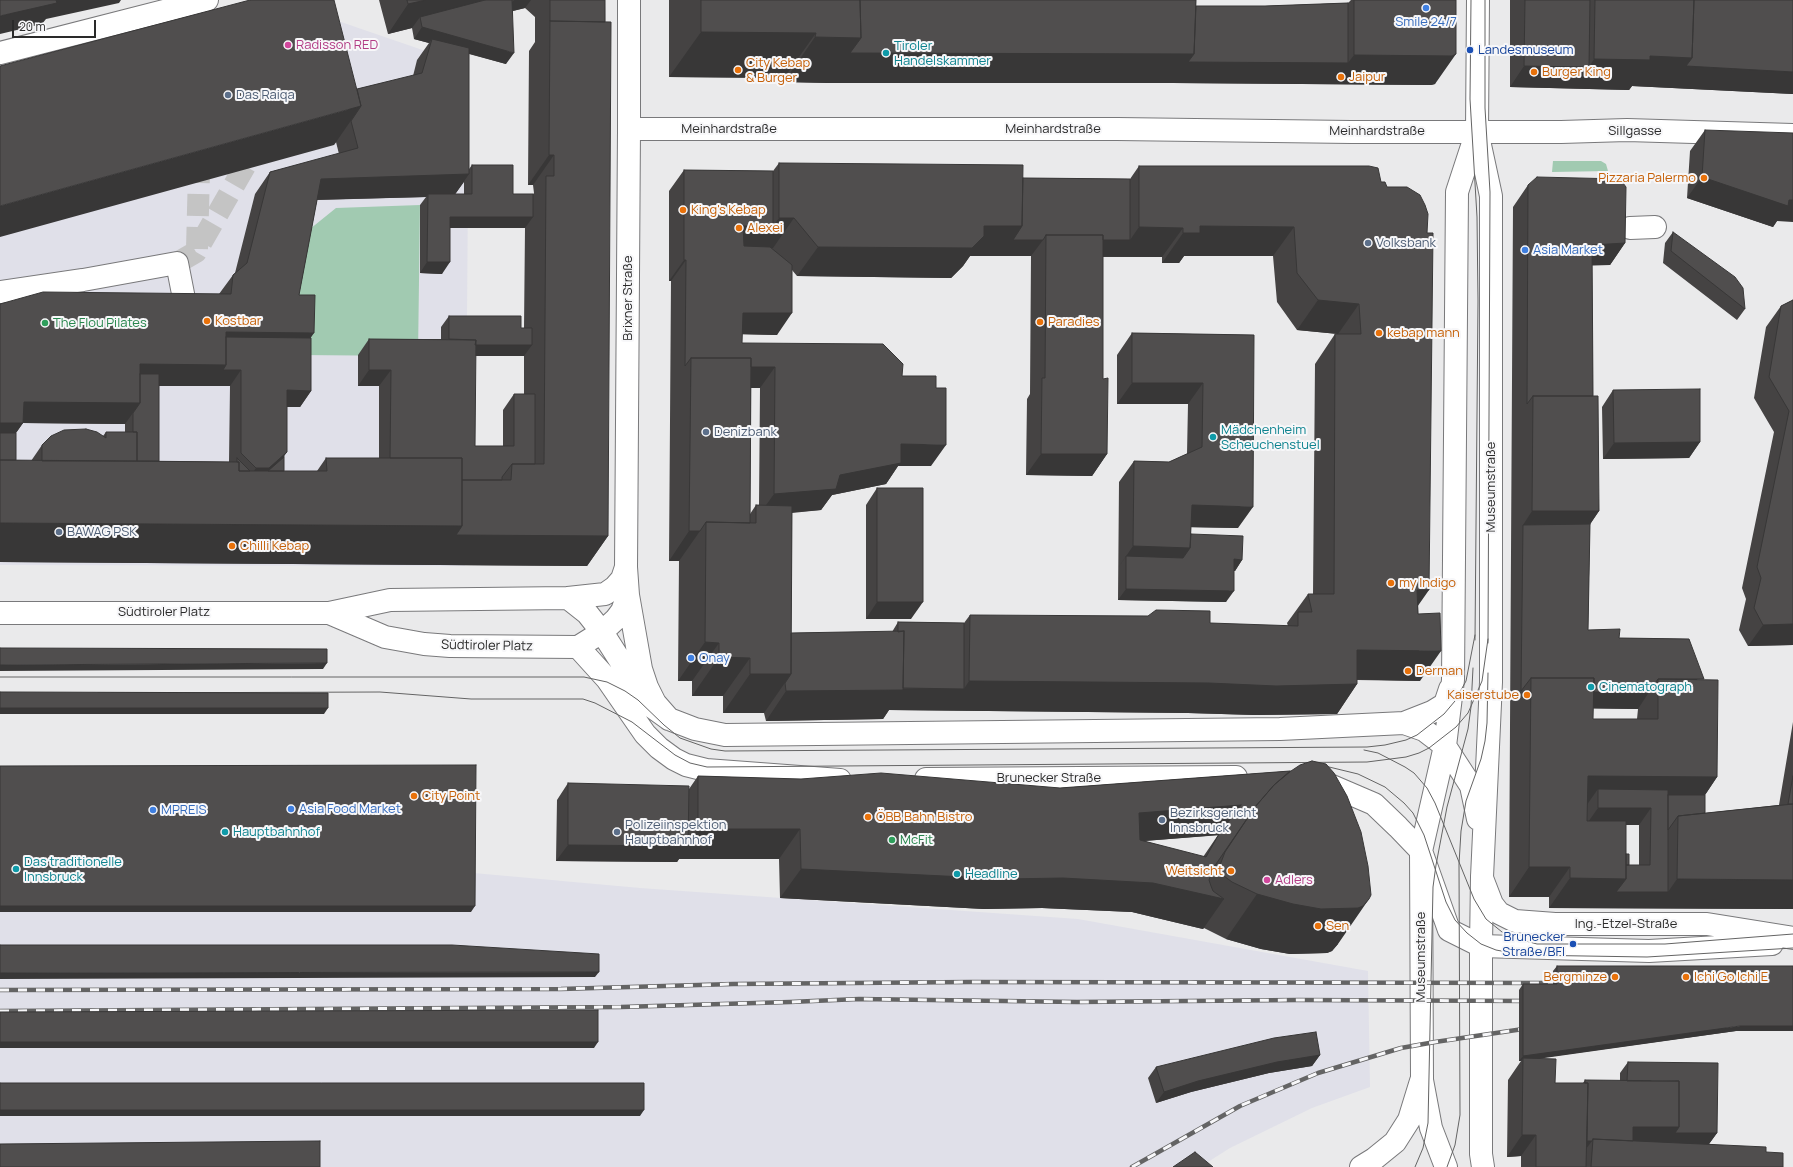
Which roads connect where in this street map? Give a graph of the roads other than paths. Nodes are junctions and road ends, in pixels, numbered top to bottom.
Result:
1 (207, 0) edge
2 (630, 0) edge
3 (1478, 0) edge
4 (176, 8) junction
5 (181, 29) edge
6 (0, 53) edge
7 (629, 129) junction
8 (1477, 131) junction
9 (1793, 135) edge
10 (1655, 227) dead end
11 (1630, 228) dead end
12 (0, 292) edge
13 (186, 316) edge
14 (626, 567) junction
15 (628, 595) junction
16 (568, 598) junction
17 (0, 613) edge
18 (329, 613) junction
19 (602, 632) junction
20 (578, 647) junction
21 (1453, 680) junction
22 (668, 719) junction
23 (1404, 723) junction
24 (1445, 746) junction
25 (1256, 777) edge
26 (906, 779) edge
27 (1295, 779) edge
28 (858, 780) edge
29 (1484, 844) junction
30 (1421, 851) junction
31 (1482, 877) junction
32 (1793, 938) edge
33 (1793, 942) edge
34 (1481, 946) junction
35 (1422, 1080) junction
36 (1480, 1163) edge
37 (1361, 1167) edge
38 (1446, 1167) edge

1 - 4 street
2 - 7 street, Brixner Straße
3 - 8 street, Museumstraße
4 - 5 street
4 - 6 street
7 - 8 street, Meinhardstraße
7 - 14 street, Brixner Straße
8 - 9 street, Sillgasse
8 - 21 street, Museumstraße
8 - 29 street, Museumstraße
10 - 11 street
12 - 13 street
14 - 15 street, Brixner Straße
14 - 16 street, Südtiroler Platz
15 - 19 street
15 - 22 street
16 - 18 street, Südtiroler Platz
16 - 19 street
17 - 18 street, Südtiroler Platz
18 - 20 street, Südtiroler Platz
19 - 20 street
19 - 22 street
20 - 28 street
21 - 23 street
21 - 24 street, Museumstraße
22 - 23 street
23 - 24 street
24 - 29 street, Museumstraße
24 - 30 street, Museumstraße
25 - 26 street, Brunecker Straße
27 - 30 street
29 - 31 street, Museumstraße
30 - 34 street
30 - 35 street, Museumstraße
31 - 32 street, Ing.-Etzel-Straße
31 - 34 street, Museumstraße
33 - 34 street, Ing.-Etzel-Straße
34 - 36 street, Museumstraße
35 - 37 street
35 - 38 street, Museumstraße

